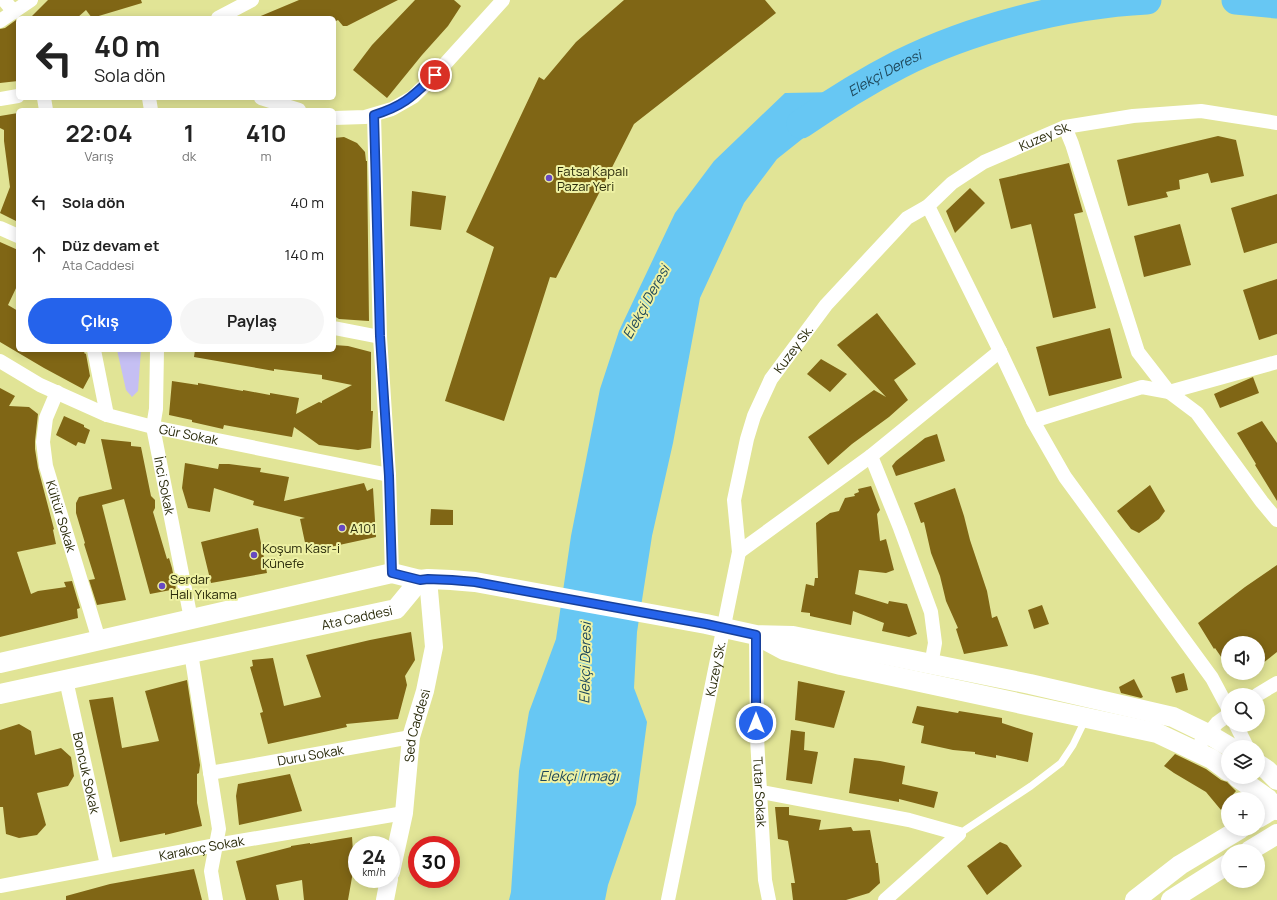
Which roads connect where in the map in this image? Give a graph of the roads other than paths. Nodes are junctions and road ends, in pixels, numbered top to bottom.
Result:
1 (4, 0) edge
2 (31, 0) edge
3 (252, 0) edge
4 (503, 0) edge
5 (14, 12) junction
6 (222, 16) edge
7 (0, 21) edge
8 (16, 96) edge
9 (0, 99) edge
10 (267, 100) edge
11 (293, 108) edge
12 (374, 115) junction
13 (336, 118) edge
14 (1277, 123) edge
15 (1065, 127) junction
16 (928, 206) junction
17 (0, 228) edge
18 (16, 235) edge
19 (336, 328) edge
20 (380, 336) junction
21 (1000, 351) junction
22 (94, 352) edge
23 (157, 352) edge
24 (0, 361) edge
25 (1277, 362) edge
26 (57, 392) junction
27 (1169, 392) junction
28 (106, 415) junction
29 (1033, 421) junction
30 (153, 427) junction
31 (870, 456) junction
32 (389, 476) junction
33 (1277, 520) edge
34 (739, 552) junction
35 (392, 573) junction
36 (424, 580) junction
37 (191, 619) junction
38 (715, 626) junction
39 (756, 635) junction
40 (99, 640) junction
41 (191, 653) junction
42 (842, 655) junction
43 (0, 663) edge
44 (931, 674) junction
45 (66, 680) junction
46 (1025, 683) junction
47 (1277, 683) edge
48 (1265, 691) edge
49 (0, 694) edge
50 (1221, 695) edge
51 (1022, 704) junction
52 (1086, 718) junction
53 (1221, 720) edge
54 (1208, 734) junction
55 (411, 737) junction
56 (1221, 742) edge
57 (1195, 750) junction
58 (1221, 766) edge
59 (1265, 769) edge
60 (210, 773) junction
61 (1277, 780) edge
62 (1246, 784) edge
63 (761, 792) junction
64 (1276, 808) edge
65 (404, 813) junction
66 (1265, 814) edge
67 (959, 834) junction
68 (1277, 834) edge
69 (399, 836) edge
70 (1228, 836) edge
71 (1261, 844) edge
72 (216, 845) junction
73 (108, 865) junction
74 (1221, 868) edge
75 (0, 886) edge
76 (387, 888) edge
77 (216, 900) edge
78 (385, 900) edge
79 (668, 900) edge
80 (769, 900) edge
81 (884, 900) edge
82 (1136, 900) edge
83 (1171, 900) edge

1 - 5 street
2 - 5 street
3 - 6 street
4 - 12 street
5 - 7 street
8 - 9 street
10 - 11 street
12 - 13 street
12 - 20 street
14 - 15 street, Kuzey Sk.
15 - 16 street, Kuzey Sk.
15 - 27 street
16 - 21 street
16 - 34 street, Kuzey Sk.
17 - 18 street
19 - 20 street
20 - 32 street
21 - 29 street
21 - 31 street
22 - 28 street
23 - 30 street, İnci Sokak
24 - 26 street, Gür Sokak
25 - 27 street
26 - 28 street, Gür Sokak
26 - 40 street, Kültür Sokak
27 - 29 street
27 - 33 street
28 - 30 street, Gür Sokak
29 - 50 street
30 - 32 street, Gür Sokak
30 - 37 street, İnci Sokak
31 - 34 street
31 - 44 street
32 - 35 street
34 - 38 street, Kuzey Sk.
35 - 36 main road
35 - 37 main road
36 - 38 main road
36 - 41 main road, Ata Caddesi
36 - 55 street, Sed Caddesi
37 - 40 main road
38 - 39 main road
38 - 79 street, Kuzey Sk.
39 - 42 main road
39 - 42 main road
39 - 63 street, Tutar Sokak
40 - 43 main road
41 - 45 main road, Ata Caddesi
41 - 60 street
42 - 44 main road
44 - 46 main road
44 - 51 main road
45 - 49 main road, Ata Caddesi
45 - 73 street, Boncuk Sokak
46 - 51 main road
46 - 54 main road
47 - 48 street
51 - 52 main road
52 - 57 main road
52 - 67 lane
53 - 54 street
54 - 56 main road
54 - 57 street
55 - 60 street, Duru Sokak
55 - 65 street, Sed Caddesi
57 - 58 main road
59 - 61 main road
60 - 72 street
62 - 64 main road
63 - 67 street
63 - 80 street, Tutar Sokak
64 - 66 main road
65 - 69 street, Sed Caddesi
65 - 72 street, Karakoç Sokak
67 - 81 street
68 - 71 main road
70 - 82 main road
72 - 73 street, Karakoç Sokak
72 - 77 street
73 - 75 street, Karakoç Sokak
74 - 83 main road
76 - 78 street

